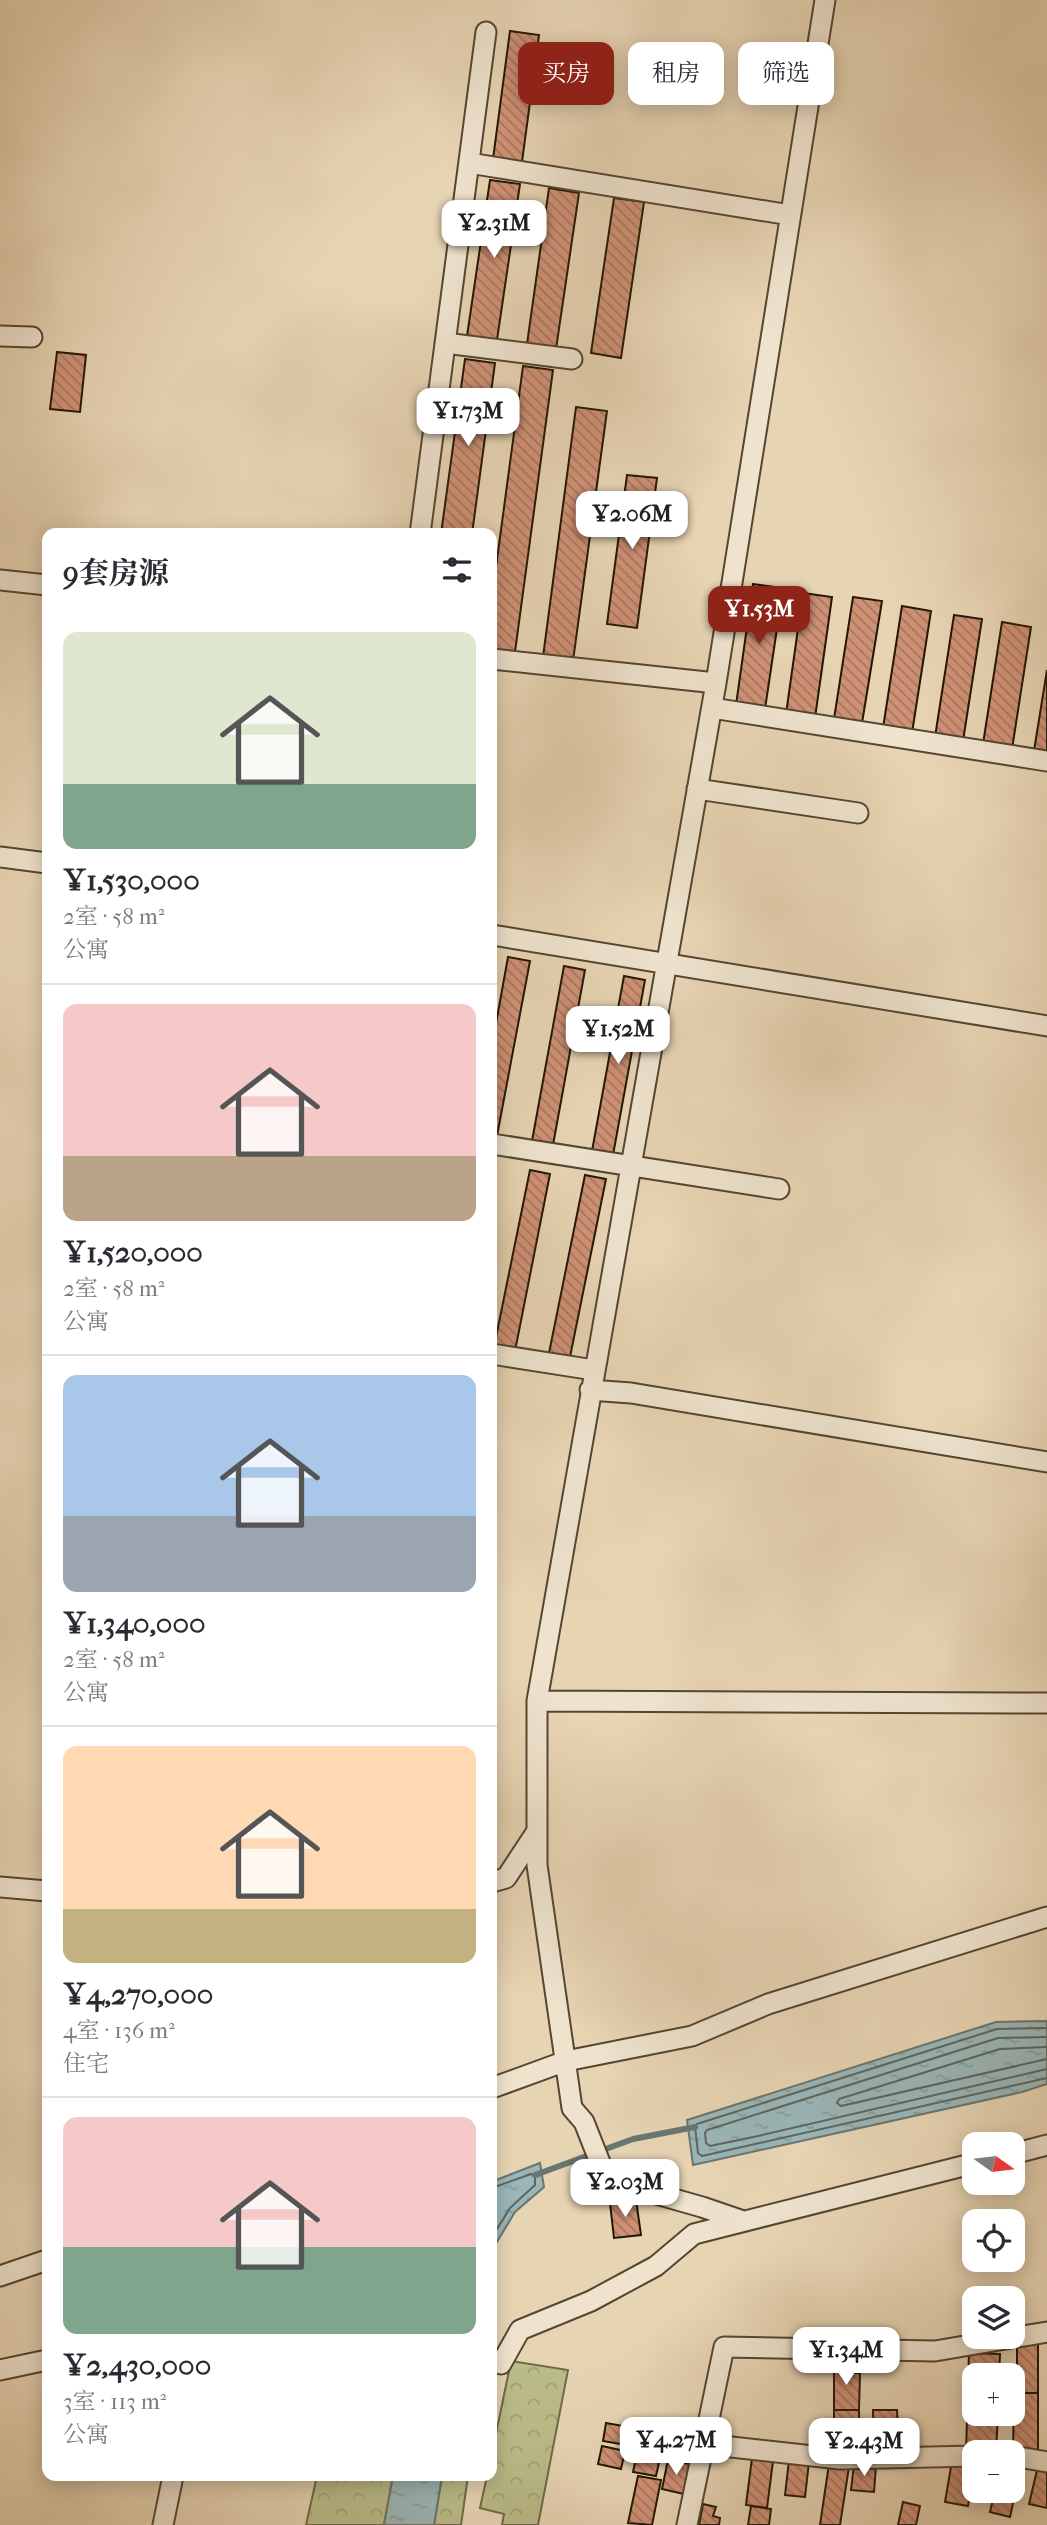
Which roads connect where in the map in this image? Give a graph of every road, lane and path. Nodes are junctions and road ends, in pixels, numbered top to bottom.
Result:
1 (825, 0) edge
2 (486, 32) dead end
3 (469, 163) junction
4 (790, 215) junction
5 (0, 335) edge
6 (32, 337) dead end
7 (445, 343) junction
8 (572, 359) dead end
9 (421, 528) edge
10 (0, 580) edge
11 (42, 584) edge
12 (497, 660) edge
13 (716, 683) junction
14 (712, 708) junction
15 (1047, 761) edge
16 (697, 789) junction
17 (858, 813) dead end
18 (0, 858) edge
19 (42, 862) edge
20 (497, 935) edge
21 (666, 965) junction
22 (1047, 1026) edge
23 (497, 1145) edge
24 (630, 1164) junction
25 (779, 1189) dead end
26 (497, 1355) edge
27 (592, 1380) junction
28 (1047, 1462) edge
29 (537, 1701) junction
30 (1047, 1703) edge
31 (537, 1831) junction
32 (497, 1881) edge
33 (0, 1887) edge
34 (42, 1891) edge
35 (1047, 1917) edge
36 (566, 2061) junction
37 (497, 2086) edge
38 (1047, 2145) edge
39 (1026, 2151) edge
40 (962, 2166) edge
41 (743, 2221) junction
42 (42, 2262) edge
43 (0, 2276) edge
44 (1047, 2333) edge
45 (42, 2361) edge
46 (501, 2364) dead end
47 (0, 2370) edge
48 (704, 2444) junction
49 (962, 2456) edge
50 (1025, 2458) edge
51 (1047, 2462) edge
52 (172, 2481) edge
53 (163, 2525) edge
54 (687, 2525) edge

1 - 4 street
2 - 3 street
3 - 4 street
3 - 7 street
4 - 13 street
5 - 6 street
7 - 8 street
7 - 9 street
10 - 11 street
12 - 13 street
13 - 14 street
14 - 15 street
14 - 16 street
16 - 17 street
16 - 21 street
18 - 19 street
20 - 21 street
21 - 22 street
21 - 24 street
23 - 24 street
24 - 25 street
24 - 27 street
26 - 27 street
27 - 28 street
27 - 29 street
29 - 30 street
29 - 31 street
31 - 32 street
31 - 36 street
33 - 34 street
35 - 36 street
36 - 37 street
36 - 41 street
38 - 39 street
40 - 41 street
41 - 46 street
42 - 43 street
44 - 48 street
45 - 47 street
48 - 49 street
48 - 54 street
50 - 51 street
52 - 53 street

